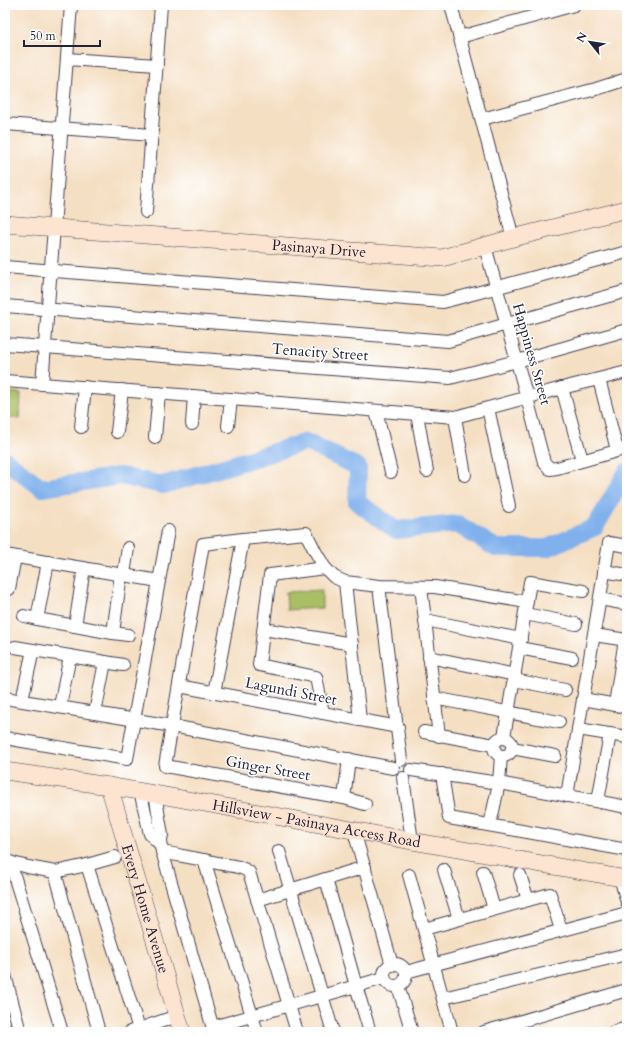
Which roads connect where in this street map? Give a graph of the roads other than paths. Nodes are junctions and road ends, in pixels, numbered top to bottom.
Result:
1 (71, 5) edge
2 (161, 5) edge
3 (451, 5) edge
4 (574, 5) edge
5 (460, 37) junction
6 (67, 59) junction
7 (157, 65) junction
8 (627, 79) edge
9 (482, 120) junction
10 (5, 124) edge
11 (62, 128) junction
12 (152, 135) junction
13 (627, 209) edge
14 (146, 212) dead end
15 (5, 224) edge
16 (54, 228) junction
17 (513, 238) junction
18 (485, 246) junction
19 (627, 252) edge
20 (5, 267) edge
21 (51, 271) junction
22 (496, 288) junction
23 (627, 291) edge
24 (5, 306) edge
25 (48, 309) junction
26 (507, 324) junction
27 (627, 330) edge
28 (5, 344) edge
29 (45, 347) junction
30 (517, 361) junction
31 (627, 372) edge
32 (599, 379) junction
33 (5, 382) edge
34 (42, 384) junction
35 (85, 387) junction
36 (562, 388) junction
37 (122, 390) junction
38 (159, 393) junction
39 (194, 396) junction
40 (528, 398) junction
41 (231, 399) junction
42 (488, 408) junction
43 (376, 411) junction
44 (417, 414) junction
45 (455, 417) junction
46 (192, 424) dead end
47 (228, 426) dead end
48 (81, 427) dead end
49 (117, 432) dead end
50 (155, 436) dead end
51 (622, 449) edge
52 (582, 460) junction
53 (426, 471) dead end
54 (391, 472) dead end
55 (465, 474) dead end
56 (510, 506) dead end
57 (168, 531) dead end
58 (243, 538) junction
59 (627, 546) edge
60 (128, 548) dead end
61 (10, 556) edge
62 (48, 562) junction
63 (84, 568) junction
64 (325, 568) junction
65 (604, 571) junction
66 (122, 574) junction
67 (627, 575) edge
68 (159, 581) junction
69 (345, 582) junction
70 (379, 586) junction
71 (421, 587) junction
72 (10, 589) edge
73 (583, 591) dead end
74 (600, 599) junction
75 (527, 602) junction
76 (627, 604) edge
77 (525, 614) junction
78 (24, 616) dead end
79 (37, 619) junction
80 (425, 620) junction
81 (576, 624) dead end
82 (75, 626) junction
83 (264, 629) junction
84 (113, 632) junction
85 (128, 635) dead end
86 (594, 635) junction
87 (626, 640) edge
88 (352, 644) junction
89 (520, 644) junction
90 (15, 647) dead end
91 (33, 650) junction
92 (70, 656) junction
93 (429, 658) junction
94 (572, 658) dead end
95 (105, 662) junction
96 (123, 665) dead end
97 (514, 677) junction
98 (179, 686) junction
99 (565, 690) dead end
100 (214, 693) junction
101 (5, 698) edge
102 (434, 698) junction
103 (583, 699) junction
104 (22, 700) junction
105 (60, 706) junction
106 (621, 706) edge
107 (508, 712) junction
108 (96, 713) junction
109 (323, 713) junction
110 (134, 720) junction
111 (360, 720) junction
112 (559, 722) dead end
113 (172, 726) junction
114 (398, 727) junction
115 (578, 729) junction
116 (424, 732) dead end
117 (610, 734) junction
118 (439, 736) junction
119 (504, 737) junction
120 (627, 737) edge
121 (5, 738) edge
122 (494, 745) junction
123 (512, 748) junction
124 (502, 756) junction
125 (555, 756) dead end
126 (349, 759) junction
127 (5, 771) edge
128 (401, 771) junction
129 (442, 774) junction
130 (498, 783) junction
131 (109, 786) junction
132 (148, 792) junction
133 (567, 796) junction
134 (344, 798) junction
135 (598, 801) junction
136 (365, 804) dead end
137 (627, 807) edge
138 (490, 825) junction
139 (354, 831) junction
140 (407, 840) junction
141 (161, 848) junction
142 (627, 850) edge
143 (279, 851) dead end
144 (115, 857) dead end
145 (204, 860) junction
146 (8, 862) edge
147 (88, 865) junction
148 (365, 867) junction
149 (444, 870) dead end
150 (55, 872) junction
151 (483, 872) dead end
152 (409, 875) dead end
153 (520, 875) dead end
154 (624, 878) edge
155 (326, 879) junction
156 (290, 890) junction
157 (257, 900) junction
158 (528, 900) junction
159 (627, 902) edge
160 (494, 909) junction
161 (627, 913) edge
162 (459, 919) junction
163 (424, 929) junction
164 (561, 930) junction
165 (627, 954) edge
166 (434, 964) junction
167 (392, 965) junction
168 (406, 972) junction
169 (5, 974) edge
170 (384, 978) junction
171 (356, 986) junction
172 (398, 986) junction
173 (627, 990) edge
174 (7, 994) edge
175 (322, 995) junction
176 (443, 998) junction
177 (289, 1005) junction
178 (252, 1015) junction
179 (177, 1016) junction
180 (627, 1028) edge
181 (214, 1029) edge
182 (20, 1030) edge
183 (135, 1030) edge
184 (5, 1032) edge
185 (62, 1032) edge
186 (99, 1032) edge
187 (182, 1032) edge
188 (256, 1032) edge
189 (297, 1032) edge
190 (333, 1032) edge
191 (370, 1032) edge
192 (412, 1032) edge
193 (452, 1032) edge
194 (484, 1032) edge
195 (614, 1032) edge

1 - 6 street
2 - 7 street
3 - 5 street
4 - 5 street
5 - 9 street
6 - 7 street
6 - 11 street
7 - 12 street
8 - 9 street
9 - 17 street
10 - 11 street
11 - 12 street
11 - 16 street
12 - 14 street
13 - 17 street, Pasinaya Drive
15 - 16 street, Pasinaya Drive
16 - 18 street, Pasinaya Drive
16 - 21 street
17 - 18 street, Pasinaya Drive
18 - 22 street, Happiness Street
19 - 22 street
20 - 21 street
21 - 22 street
21 - 25 street
22 - 26 street, Happiness Street
23 - 26 street
24 - 25 street
25 - 26 street
25 - 29 street
26 - 30 street, Happiness Street
27 - 30 street, Tenacity Street
28 - 29 street, Tenacity Street
29 - 30 street, Tenacity Street
29 - 34 street
30 - 40 street, Happiness Street
31 - 32 street
32 - 36 street
32 - 51 street
33 - 34 street
34 - 35 street
35 - 37 street
35 - 48 street
36 - 40 street
36 - 52 street
37 - 38 street
37 - 49 street
38 - 39 street
38 - 50 street
39 - 41 street
39 - 46 street
40 - 42 street
40 - 52 street, Happiness Street
41 - 43 street
41 - 47 street
42 - 45 street
42 - 56 street
43 - 44 street
43 - 54 street
44 - 45 street
44 - 53 street
45 - 55 street
51 - 52 street
57 - 68 street
58 - 64 street
58 - 98 street
58 - 100 street
59 - 65 street
60 - 66 street
61 - 62 street
61 - 72 street
62 - 63 street
62 - 79 street
63 - 66 street
63 - 82 street
64 - 69 street
64 - 83 street
65 - 67 street
65 - 74 street
66 - 68 street
66 - 84 street
68 - 110 street
69 - 70 street
69 - 88 street
70 - 71 street
70 - 114 street
71 - 75 street
71 - 80 street
73 - 75 street
74 - 76 street
74 - 86 street
75 - 77 street
77 - 81 street
77 - 89 street
78 - 79 street
79 - 82 street
80 - 89 street
80 - 93 street
82 - 84 street
83 - 88 street
83 - 109 street
84 - 85 street
86 - 87 street
86 - 103 street
87 - 106 street
88 - 111 street
89 - 94 street
89 - 97 street
90 - 91 street
91 - 92 street
91 - 104 street
92 - 95 street
92 - 105 street
93 - 97 street
93 - 102 street
95 - 96 street
95 - 108 street
97 - 99 street
97 - 107 street
98 - 100 street, Lagundi Street
98 - 113 street
100 - 109 street, Lagundi Street
101 - 104 street
102 - 107 street
102 - 118 street
103 - 106 street
103 - 115 street
104 - 105 street
105 - 108 street
107 - 112 street
107 - 119 street
108 - 110 street
109 - 111 street, Lagundi Street
110 - 113 street
110 - 121 street
111 - 114 street, Lagundi Street
113 - 126 street
113 - 134 street, Ginger Street
114 - 128 street
115 - 117 street
115 - 133 street
116 - 118 street
117 - 120 street
117 - 135 street
118 - 122 street
119 - 122 street
119 - 123 street
122 - 124 street
123 - 124 street
123 - 125 street
124 - 130 street
126 - 128 street
126 - 134 street
127 - 131 street, Hillsview - Pasinaya Access Road
128 - 129 street
128 - 140 street
129 - 130 street
129 - 138 street
130 - 133 street
130 - 138 street
131 - 132 street, Hillsview - Pasinaya Access Road
131 - 179 street, Every Home Avenue
132 - 139 street, Hillsview - Pasinaya Access Road
132 - 141 street
133 - 135 street
134 - 136 street, Ginger Street
135 - 137 street
138 - 142 street
139 - 140 street, Hillsview - Pasinaya Access Road
139 - 148 street
140 - 154 street, Hillsview - Pasinaya Access Road
141 - 145 street
141 - 181 street
143 - 156 street
144 - 147 street
145 - 157 street
145 - 178 street
146 - 150 street
146 - 185 street
147 - 150 street
147 - 183 street
148 - 155 street
148 - 167 street
149 - 162 street
150 - 186 street
151 - 160 street
152 - 163 street
153 - 158 street
154 - 159 street
155 - 156 street
155 - 171 street
156 - 157 street
156 - 175 street
157 - 177 street
158 - 160 street
158 - 164 street
160 - 162 street
161 - 164 street
162 - 163 street
163 - 166 street
164 - 166 street
165 - 176 street
166 - 168 street
166 - 176 street
167 - 168 street
167 - 170 street
168 - 172 street
169 - 174 street
170 - 171 street
170 - 172 street
171 - 175 street
171 - 191 street
172 - 192 street
173 - 194 street
174 - 182 street
175 - 177 street
175 - 190 street
176 - 193 street
177 - 178 street
177 - 189 street
178 - 181 street
178 - 188 street
179 - 183 street
179 - 187 street, Every Home Avenue
180 - 195 street
182 - 184 street

